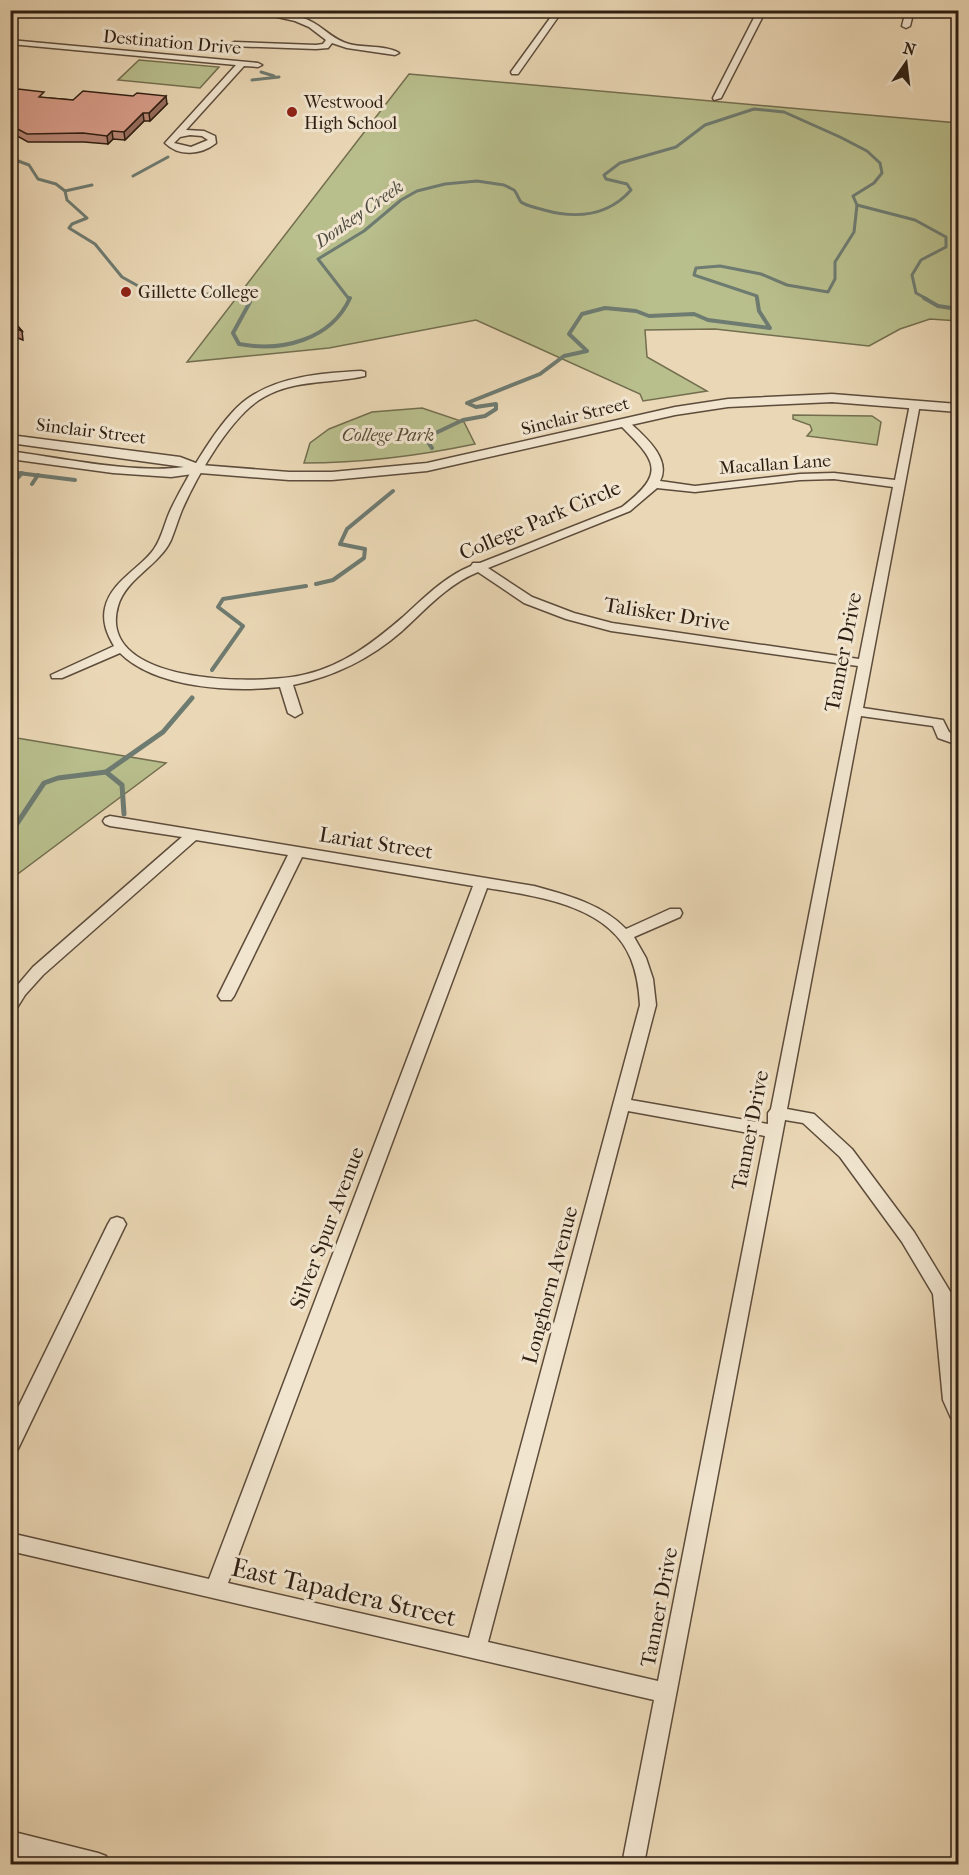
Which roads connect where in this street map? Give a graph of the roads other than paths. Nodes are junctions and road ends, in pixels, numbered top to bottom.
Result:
1 (249, 10) edge
2 (560, 10) edge
3 (762, 10) edge
4 (910, 10) edge
5 (906, 26) dead end
6 (331, 40) junction
7 (10, 42) edge
8 (234, 44) dead end
9 (395, 52) dead end
10 (242, 64) junction
11 (258, 65) dead end
12 (514, 72) dead end
13 (717, 99) dead end
14 (177, 135) dead end
15 (361, 374) dead end
16 (915, 404) junction
17 (958, 408) edge
18 (624, 423) junction
19 (10, 439) edge
20 (10, 455) edge
21 (201, 469) junction
22 (654, 484) junction
23 (898, 484) junction
24 (477, 566) junction
25 (121, 648) junction
26 (864, 663) junction
27 (57, 675) dead end
28 (285, 682) junction
29 (854, 711) junction
30 (295, 713) dead end
31 (958, 741) edge
32 (110, 821) dead end
33 (193, 834) junction
34 (297, 852) junction
35 (482, 882) junction
36 (675, 913) dead end
37 (626, 935) junction
38 (226, 996) dead end
39 (10, 1007) edge
40 (621, 1104) junction
41 (776, 1113) junction
42 (773, 1131) junction
43 (117, 1224) dead end
44 (958, 1412) edge
45 (10, 1445) edge
46 (10, 1542) edge
47 (215, 1590) junction
48 (476, 1650) junction
49 (666, 1693) junction
50 (10, 1842) edge
51 (29, 1859) edge
52 (98, 1864) edge
53 (633, 1864) edge

1 - 6 street
2 - 12 street
3 - 13 street
4 - 5 street
6 - 8 street
6 - 9 street
7 - 10 street, Destination Drive
10 - 11 street, Destination Drive
10 - 14 street
15 - 21 street
16 - 17 street, Sinclair Street
16 - 18 street, Sinclair Street
16 - 23 street, Tanner Drive
18 - 21 street, Sinclair Street
18 - 22 street
19 - 21 street, Sinclair Street
20 - 21 street, Sinclair Street
21 - 25 street
22 - 23 street, Macallan Lane
22 - 24 street, College Park Circle
23 - 26 street, Tanner Drive
24 - 26 street, Talisker Drive
24 - 28 street, College Park Circle
25 - 27 street
25 - 28 street, College Park Circle
26 - 29 street, Tanner Drive
28 - 30 street
29 - 31 street
29 - 41 street, Tanner Drive
32 - 33 street, Lariat Street
33 - 34 street, Lariat Street
33 - 39 street
34 - 35 street, Lariat Street
34 - 38 street
35 - 37 street, Lariat Street
35 - 47 street, Silver Spur Avenue
36 - 37 street
37 - 40 street, Longhorn Avenue
40 - 42 street
40 - 48 street, Longhorn Avenue
41 - 42 street, Tanner Drive
41 - 44 street
42 - 49 street, Tanner Drive
43 - 45 street
46 - 47 street, East Tapadera Street
47 - 48 street, East Tapadera Street
48 - 49 street, East Tapadera Street
49 - 53 street, Tanner Drive
50 - 51 street
51 - 52 street

